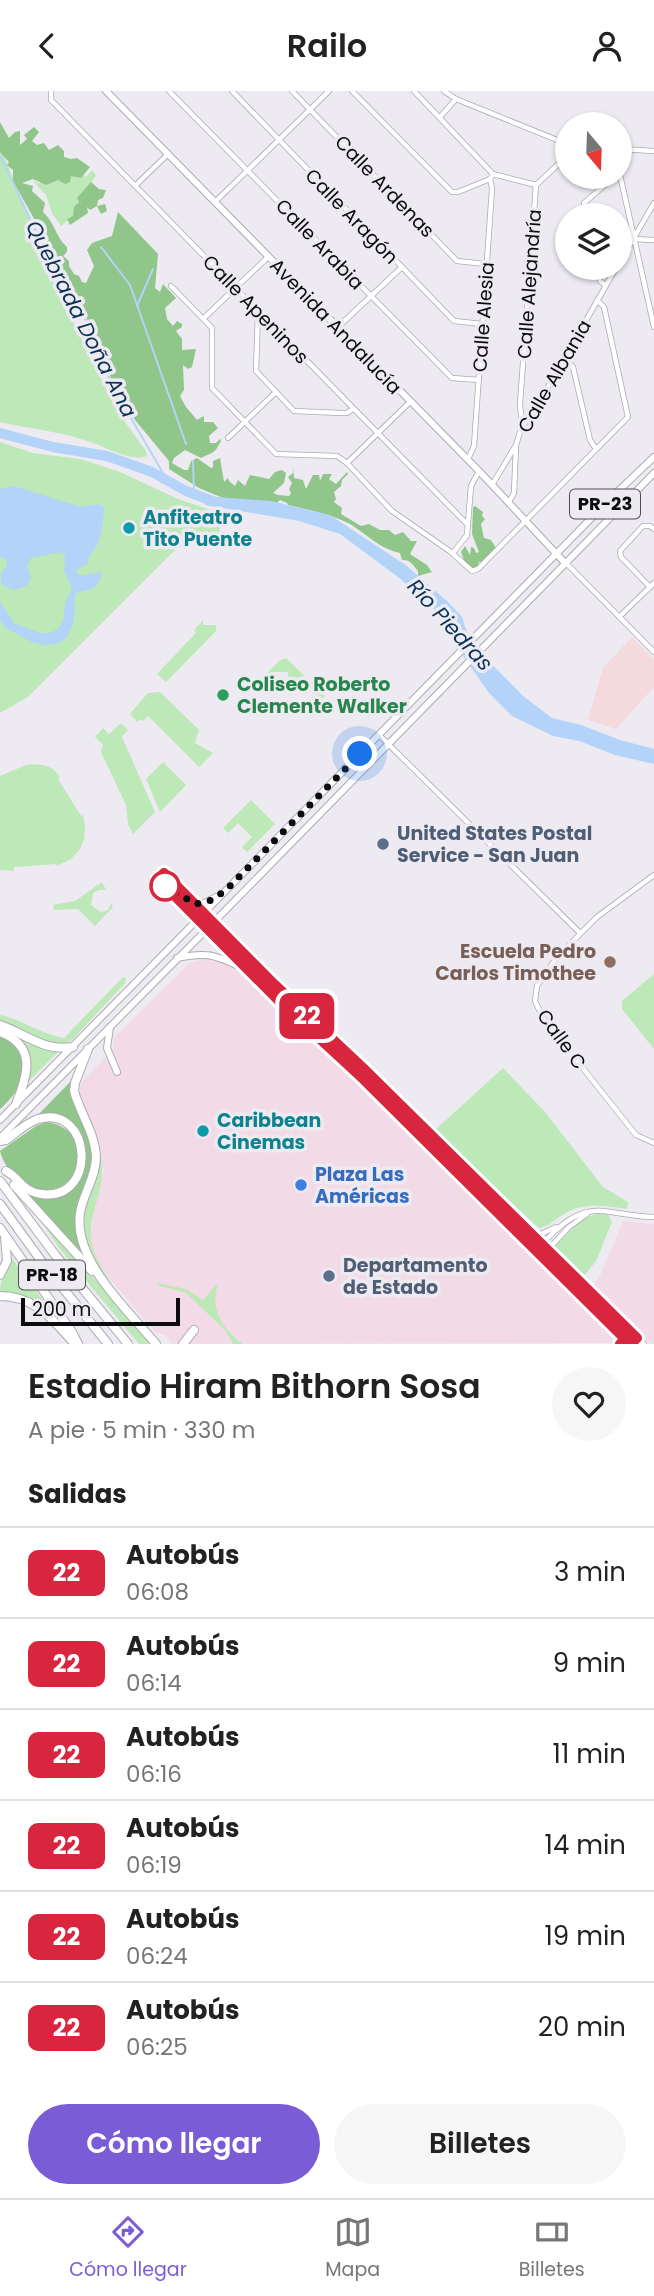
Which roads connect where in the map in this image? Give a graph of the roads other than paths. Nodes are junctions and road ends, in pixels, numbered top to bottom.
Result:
1 (51, 91) edge
2 (106, 91) edge
3 (169, 91) edge
4 (232, 91) edge
5 (292, 91) edge
6 (329, 91) edge
7 (352, 91) edge
8 (414, 91) edge
9 (444, 91) edge
10 (456, 99) junction
11 (310, 109) junction
12 (440, 117) junction
13 (555, 139) edge
14 (279, 140) junction
15 (632, 150) edge
16 (654, 151) edge
17 (168, 154) junction
18 (555, 167) edge
19 (247, 171) junction
20 (491, 176) junction
21 (536, 185) junction
22 (135, 186) junction
23 (599, 189) edge
24 (623, 189) edge
25 (215, 202) junction
26 (584, 203) edge
27 (654, 203) edge
28 (634, 239) junction
29 (654, 240) edge
30 (632, 242) edge
31 (268, 257) junction
32 (486, 264) junction
33 (402, 267) junction
34 (600, 280) edge
35 (608, 280) edge
36 (605, 285) junction
37 (172, 286) dead end
38 (236, 289) junction
39 (371, 297) junction
40 (597, 300) junction
41 (258, 311) junction
42 (205, 318) junction
43 (482, 324) junction
44 (654, 327) edge
45 (338, 328) junction
46 (564, 357) junction
47 (478, 380) junction
48 (275, 392) junction
49 (410, 402) junction
50 (353, 409) junction
51 (244, 422) junction
52 (522, 426) junction
53 (377, 434) junction
54 (228, 439) dead end
55 (516, 445) junction
56 (596, 449) junction
57 (654, 457) edge
58 (467, 460) junction
59 (347, 463) junction
60 (479, 471) junction
61 (654, 473) edge
62 (492, 485) junction
63 (509, 502) junction
64 (526, 521) junction
65 (468, 525) junction
66 (654, 529) edge
67 (557, 553) junction
68 (453, 554) junction
69 (565, 563) junction
70 (652, 585) edge
71 (620, 617) junction
72 (654, 652) edge
73 (380, 735) junction
74 (388, 743) junction
75 (654, 875) edge
76 (226, 890) junction
77 (196, 904) dead end
78 (205, 912) junction
79 (197, 920) junction
80 (214, 922) junction
81 (206, 929) junction
82 (580, 933) junction
83 (175, 959) junction
84 (247, 970) junction
85 (0, 1025) edge
86 (110, 1026) junction
87 (0, 1032) edge
88 (73, 1047) junction
89 (88, 1049) junction
90 (117, 1072) dead end
91 (16, 1104) junction
92 (0, 1120) edge
93 (0, 1140) edge
94 (654, 1143) edge
95 (1, 1163) edge
96 (9, 1174) junction
97 (0, 1182) edge
98 (0, 1204) edge
99 (594, 1211) junction
100 (654, 1217) edge
101 (563, 1223) junction
102 (2, 1231) edge
103 (531, 1233) junction
104 (542, 1244) junction
105 (548, 1249) junction
106 (535, 1251) junction
107 (541, 1257) junction
108 (0, 1275) edge
109 (107, 1285) junction
110 (0, 1296) edge
111 (194, 1330) dead end
112 (631, 1332) junction
113 (637, 1338) junction
114 (625, 1339) junction
115 (77, 1344) edge
116 (108, 1344) edge
117 (128, 1344) edge
118 (156, 1344) edge
119 (183, 1344) edge
120 (620, 1344) edge
121 (630, 1344) edge
122 (644, 1344) edge

1 - 22 street, Calle Apeninos
2 - 17 main road, Avenida Andalucía
3 - 19 street, Calle Arabia
4 - 14 street, Calle Aragón
5 - 11 street, Calle Ardenas
6 - 11 street
7 - 20 street
8 - 12 street
9 - 10 street
10 - 12 street
10 - 13 street
11 - 14 street
11 - 32 street, Calle Ardenas
12 - 20 street
14 - 19 street
14 - 33 street, Calle Aragón
15 - 16 street
17 - 22 street
17 - 25 main road, Avenida Andalucía
18 - 21 street, Calle Alejandría
19 - 25 street
19 - 39 street, Calle Arabia
20 - 21 street
20 - 32 street, Calle Alesia
21 - 52 street, Calle Alejandría
22 - 38 street, Calle Apeninos
23 - 26 street
24 - 28 street
25 - 31 main road, Avenida Andalucía
27 - 28 street
28 - 29 street
28 - 30 street
28 - 44 street
31 - 38 street
31 - 45 main road, Avenida Andalucía
32 - 43 street, Calle Alesia
33 - 39 street
33 - 43 street, Calle Aragón
34 - 36 street
35 - 36 street, Calle Albania
36 - 40 street, Calle Albania
37 - 42 street
38 - 41 street, Calle Apeninos
38 - 42 street
39 - 45 street
39 - 47 street, Calle Arabia
40 - 46 street, Calle Albania
40 - 56 street
41 - 48 street
41 - 50 street, Calle Apeninos
42 - 51 street
43 - 47 street, Calle Alesia
45 - 49 main road, Avenida Andalucía
46 - 52 street, Calle Albania
46 - 56 street
47 - 58 street, Calle Alesia
48 - 50 street
48 - 51 street
49 - 53 street
49 - 58 main road, Avenida Andalucía
50 - 53 street, Calle Apeninos
51 - 54 street
51 - 59 street
52 - 55 street, Calle Albania
53 - 59 street
53 - 65 street, Calle Apeninos
55 - 62 street, Calle Albania
55 - 63 street
56 - 64 street
57 - 67 main road, PR-23
58 - 60 main road, Avenida Andalucía
59 - 68 street
60 - 62 main road, Avenida Andalucía
60 - 65 street
61 - 69 main road, PR-23
62 - 63 main road, Avenida Andalucía
63 - 64 main road, Avenida Andalucía
64 - 67 main road, Avenida Andalucía
64 - 68 street
65 - 68 street
66 - 70 street
67 - 69 main road, Avenida Andalucía
67 - 73 main road, PR-23
69 - 71 street
69 - 74 main road, PR-23
70 - 71 street
71 - 72 street
73 - 74 street
73 - 76 main road, PR-23
74 - 80 main road, PR-23
74 - 82 street
75 - 82 street, Calle C
76 - 77 main road
76 - 78 main road, PR-23
78 - 79 main road, PR-23
78 - 80 street
79 - 81 street
79 - 88 main road, PR-23
80 - 81 main road, PR-23
80 - 103 street
81 - 83 main road, PR-23
81 - 84 street
82 - 94 street, Calle C
83 - 84 main road
83 - 86 main road, PR-23
84 - 106 street
85 - 88 highway
86 - 89 main road, PR-23
86 - 90 main road
87 - 91 highway
88 - 91 main road, PR-23
89 - 93 main road, PR-23
89 - 109 highway
91 - 92 main road, PR-23
93 - 96 highway
95 - 96 highway
96 - 109 highway
97 - 117 highway, PR-18
98 - 116 highway, PR-18
99 - 100 street
99 - 101 street
99 - 105 street
101 - 103 street
101 - 104 street
102 - 108 highway
102 - 115 highway
103 - 104 street
104 - 105 street
104 - 106 street
105 - 107 street
105 - 112 street
106 - 107 street
107 - 114 street
109 - 118 highway
110 - 115 highway
111 - 119 highway
112 - 113 street
112 - 114 street
113 - 121 street
113 - 122 street
114 - 120 street
114 - 121 street

